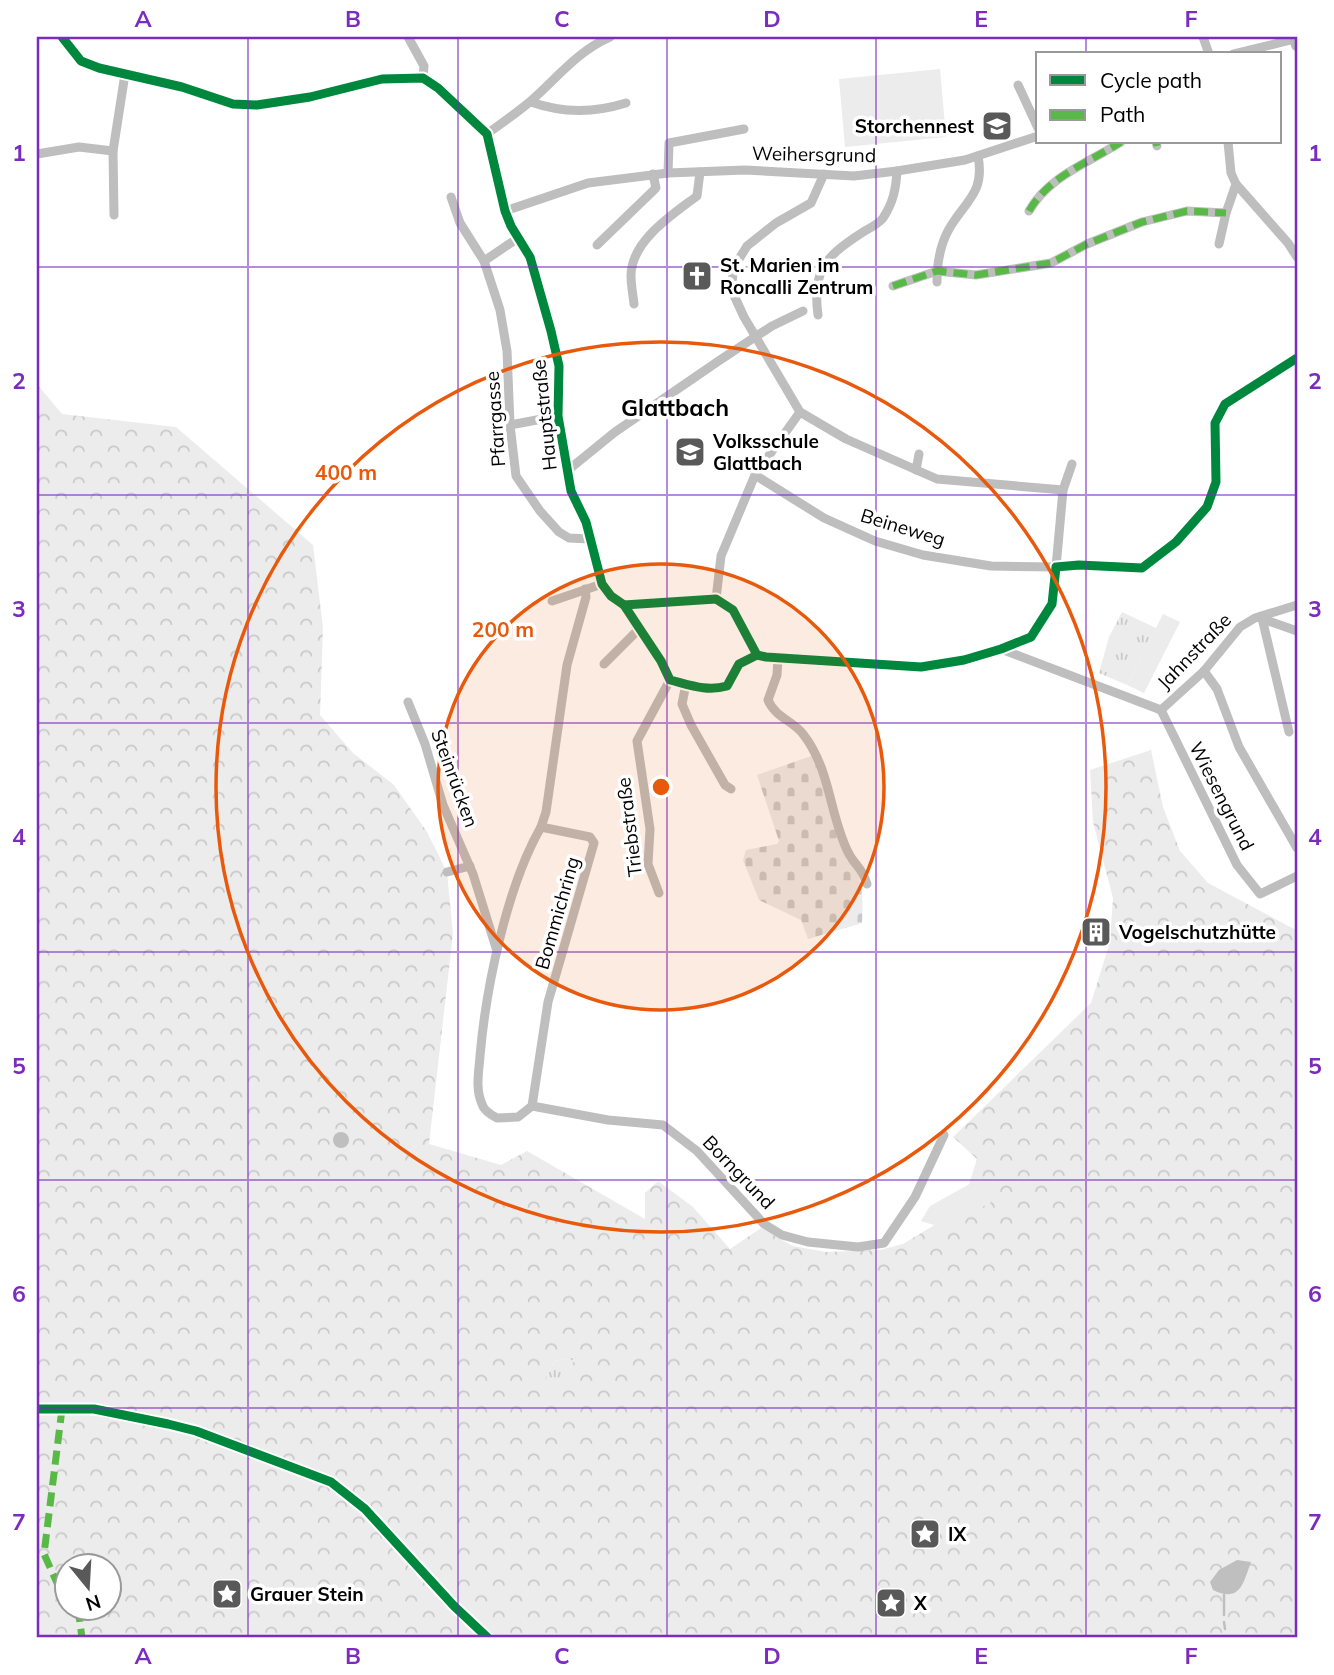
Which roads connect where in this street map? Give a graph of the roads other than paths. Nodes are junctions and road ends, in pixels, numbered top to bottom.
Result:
1 (62, 37) edge
2 (408, 37) edge
3 (610, 37) edge
4 (1296, 40) edge
5 (1242, 52) edge
6 (125, 74) junction
7 (423, 78) junction
8 (1018, 85) dead end
9 (531, 102) junction
10 (626, 103) dead end
11 (1036, 124) edge
12 (744, 129) dead end
13 (488, 134) junction
14 (1036, 137) edge
15 (1118, 144) edge
16 (1228, 144) edge
17 (113, 151) junction
18 (37, 154) edge
19 (978, 156) junction
20 (897, 171) junction
21 (700, 172) junction
22 (668, 173) junction
23 (653, 174) junction
24 (824, 174) junction
25 (1236, 184) junction
26 (451, 197) dead end
27 (505, 211) junction
28 (1029, 211) dead end
29 (1226, 213) junction
30 (114, 215) dead end
31 (518, 238) junction
32 (1219, 244) dead end
33 (597, 245) dead end
34 (1297, 257) edge
35 (484, 261) junction
36 (937, 271) junction
37 (937, 282) dead end
38 (893, 286) dead end
39 (634, 304) dead end
40 (803, 311) dead end
41 (818, 315) dead end
42 (756, 337) junction
43 (1297, 358) edge
44 (800, 412) junction
45 (558, 416) junction
46 (510, 425) junction
47 (919, 454) dead end
48 (1072, 464) dead end
49 (916, 470) junction
50 (567, 471) junction
51 (755, 475) junction
52 (1063, 490) junction
53 (589, 539) junction
54 (1056, 567) junction
55 (602, 584) junction
56 (585, 590) junction
57 (716, 599) junction
58 (552, 600) dead end
59 (624, 605) junction
60 (1297, 605) edge
61 (1259, 618) junction
62 (639, 629) junction
63 (1297, 631) edge
64 (1001, 649) junction
65 (757, 655) junction
66 (778, 658) junction
67 (604, 664) dead end
68 (1204, 671) junction
69 (670, 680) junction
70 (686, 684) junction
71 (408, 702) dead end
72 (1161, 710) junction
73 (1289, 732) dead end
74 (731, 789) dead end
75 (541, 827) junction
76 (1297, 848) edge
77 (470, 866) junction
78 (447, 872) dead end
79 (1297, 876) edge
80 (867, 884) dead end
81 (659, 893) dead end
82 (497, 950) junction
83 (532, 1106) junction
84 (944, 1135) dead end

1 - 6 street
2 - 7 street
3 - 9 street
4 - 5 street
6 - 7 street
6 - 17 street
7 - 13 street
8 - 11 street
9 - 10 street
9 - 13 street
12 - 22 street, Weihersgrund
13 - 27 street, Hauptstraße
14 - 19 street, Weihersgrund
15 - 28 street
16 - 25 street
17 - 18 street
17 - 30 street
19 - 20 street, Weihersgrund
19 - 36 street
20 - 24 street, Weihersgrund
20 - 41 street
21 - 22 street, Weihersgrund
21 - 24 street, Weihersgrund
21 - 39 street
22 - 23 street, Weihersgrund
23 - 27 street, Weihersgrund
23 - 33 street
24 - 42 street
25 - 29 street
25 - 34 street
26 - 35 street, Pfarrgasse
27 - 31 street, Hauptstraße
29 - 32 street
29 - 36 street
31 - 35 street
31 - 45 street, Hauptstraße
35 - 46 street, Pfarrgasse
36 - 37 street
36 - 38 street
40 - 42 street
42 - 44 street
42 - 50 street
43 - 54 street
44 - 49 street
44 - 51 street
45 - 46 street, Hauptstraße
45 - 50 street, Hauptstraße
46 - 53 street, Pfarrgasse
47 - 49 street
48 - 52 street
49 - 52 street
50 - 53 street, Hauptstraße
51 - 54 street, Beineweg
51 - 57 street
52 - 54 street
53 - 55 street, Hauptstraße
54 - 64 street
55 - 56 street
55 - 59 street
56 - 58 street
56 - 75 street
57 - 59 street
57 - 65 street
59 - 62 street
60 - 61 street, Jahnstraße
61 - 63 street
61 - 68 street, Jahnstraße
61 - 73 street
62 - 67 street
62 - 69 street
64 - 66 street
64 - 72 street, Jahnstraße
65 - 66 street
65 - 70 street
66 - 80 street
68 - 72 street, Jahnstraße
68 - 76 street
69 - 70 street
69 - 81 street, Triebstraße
70 - 74 street
71 - 77 street, Steinrücken
72 - 79 street, Wiesengrund
75 - 82 street
75 - 83 street, Bommichring
77 - 78 street
77 - 82 street, Steinrücken
82 - 83 street
83 - 84 street, Borngrund

